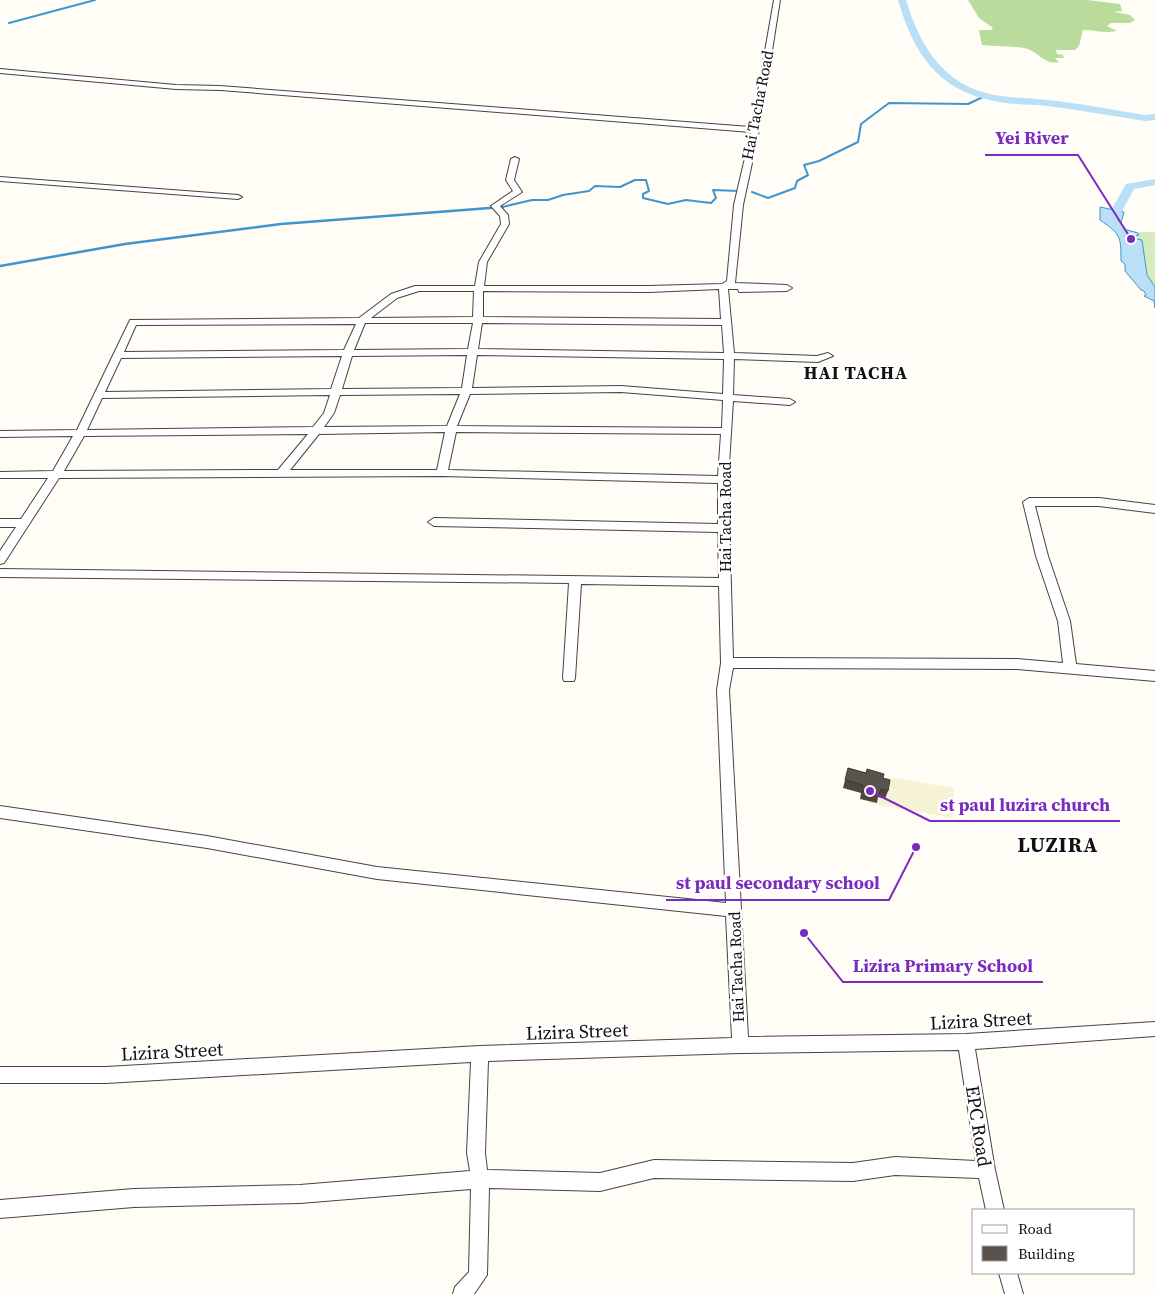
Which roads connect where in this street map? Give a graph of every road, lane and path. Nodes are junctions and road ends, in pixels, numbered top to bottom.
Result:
1 (777, 0) edge
2 (0, 71) edge
3 (755, 130) junction
4 (515, 160) dead end
5 (0, 179) edge
6 (238, 197) dead end
7 (479, 288) junction
8 (787, 288) dead end
9 (723, 293) junction
10 (362, 320) junction
11 (478, 320) junction
12 (725, 322) junction
13 (472, 352) junction
14 (348, 353) junction
15 (119, 354) junction
16 (728, 356) junction
17 (828, 356) dead end
18 (466, 391) junction
19 (335, 392) junction
20 (99, 395) junction
21 (729, 398) junction
22 (790, 402) dead end
23 (450, 429) junction
24 (316, 431) junction
25 (728, 431) junction
26 (0, 434) edge
27 (80, 434) junction
28 (442, 473) junction
29 (280, 474) junction
30 (0, 475) edge
31 (56, 475) junction
32 (723, 480) junction
33 (1155, 509) edge
34 (434, 522) dead end
35 (0, 523) edge
36 (23, 523) junction
37 (724, 528) junction
38 (0, 560) edge
39 (0, 573) edge
40 (575, 579) junction
41 (725, 582) junction
42 (727, 663) junction
43 (1070, 668) junction
44 (1155, 676) edge
45 (569, 678) dead end
46 (0, 812) edge
47 (734, 910) junction
48 (1155, 1029) edge
49 (966, 1042) junction
50 (740, 1045) junction
51 (480, 1054) junction
52 (0, 1075) edge
53 (986, 1170) junction
54 (480, 1179) junction
55 (0, 1209) edge
56 (995, 1209) edge
57 (1008, 1274) edge
58 (462, 1294) edge
59 (1014, 1294) edge

1 - 3 street, Hai Tacha Road
2 - 3 street
3 - 9 street, Hai Tacha Road
4 - 7 street
5 - 6 street
7 - 9 street
7 - 10 street
7 - 11 street
8 - 9 street
9 - 12 street, Hai Tacha Road
10 - 11 street
10 - 14 street
10 - 15 street
11 - 12 street
11 - 13 street
12 - 16 street, Hai Tacha Road
13 - 14 street
13 - 16 street
13 - 18 street
14 - 15 street
14 - 19 street
15 - 20 street
16 - 17 street
16 - 21 street, Hai Tacha Road
18 - 19 street
18 - 21 street
18 - 23 street
19 - 20 street
19 - 24 street
20 - 27 street
21 - 22 street
21 - 25 street, Hai Tacha Road
23 - 24 street
23 - 25 street
23 - 28 street
24 - 27 street
24 - 29 street
25 - 32 street, Hai Tacha Road
26 - 27 street
27 - 31 street
28 - 29 street
28 - 32 street
29 - 31 street
30 - 31 street
31 - 36 street
32 - 37 street, Hai Tacha Road
33 - 43 street
34 - 37 street
35 - 36 street
36 - 38 street
37 - 41 street, Hai Tacha Road
39 - 40 street
40 - 41 street
40 - 45 street
41 - 42 street, Hai Tacha Road
42 - 43 street
42 - 47 street, Hai Tacha Road
43 - 44 street
46 - 47 street
47 - 50 street, Hai Tacha Road
48 - 49 street, Lizira Street
49 - 50 street, Lizira Street
49 - 53 street, EPC Road
50 - 51 street, Lizira Street
51 - 52 street, Lizira Street
51 - 54 street
53 - 54 street
53 - 56 street, EPC Road
54 - 55 street
54 - 58 street
57 - 59 street

